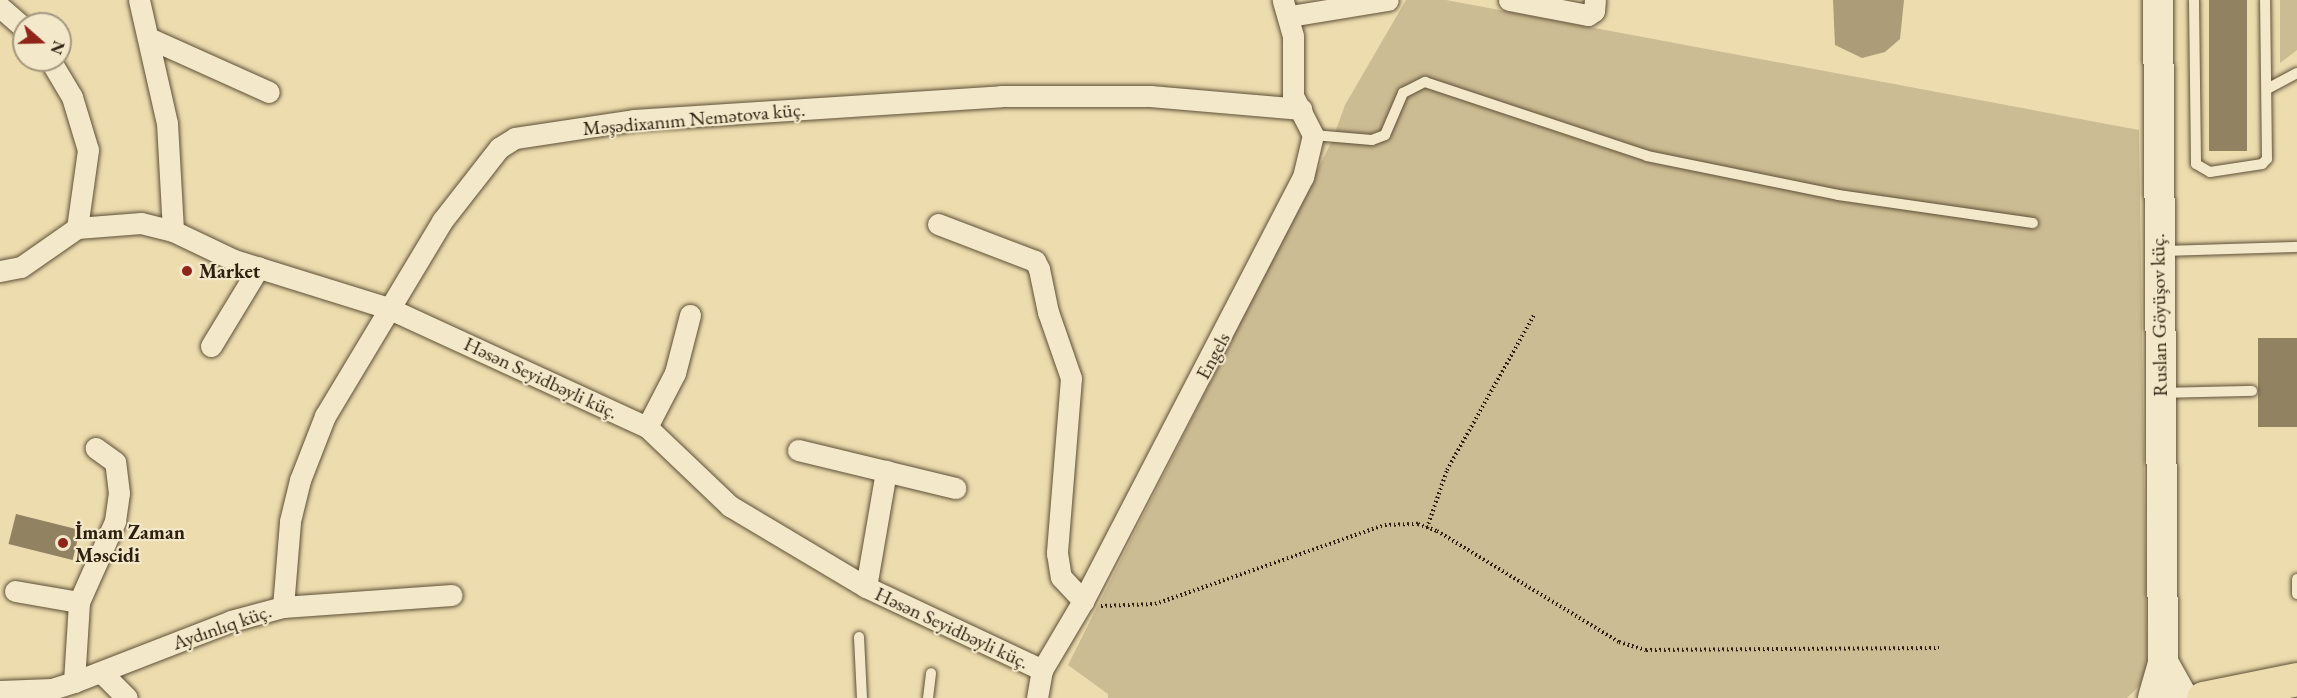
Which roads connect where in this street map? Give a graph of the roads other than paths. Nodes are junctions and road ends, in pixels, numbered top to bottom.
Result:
1 (139, 0) edge
2 (1388, 0) edge
3 (1509, 0) edge
4 (1595, 0) edge
5 (2158, 0) edge
6 (2194, 0) edge
7 (2265, 0) edge
8 (0, 8) edge
9 (1286, 8) edge
10 (12, 18) edge
11 (151, 39) junction
12 (57, 72) edge
13 (2297, 73) edge
14 (2267, 89) junction
15 (269, 92) dead end
16 (1301, 109) junction
17 (1312, 135) junction
18 (2032, 223) dead end
19 (938, 224) dead end
20 (77, 228) junction
21 (173, 231) junction
22 (2297, 247) edge
23 (2157, 251) junction
24 (259, 267) junction
25 (0, 271) edge
26 (388, 308) junction
27 (690, 315) dead end
28 (211, 346) dead end
29 (2252, 391) dead end
30 (2160, 393) junction
31 (647, 427) junction
32 (96, 448) dead end
33 (798, 450) dead end
34 (886, 471) junction
35 (955, 488) dead end
36 (2297, 579) edge
37 (866, 587) junction
38 (15, 591) dead end
39 (2297, 594) edge
40 (452, 596) dead end
41 (1083, 601) junction
42 (79, 602) junction
43 (283, 607) junction
44 (859, 637) dead end
45 (2163, 662) junction
46 (1042, 670) junction
47 (102, 673) junction
48 (931, 673) dead end
49 (2297, 679) edge
50 (74, 682) junction
51 (0, 692) edge
52 (127, 698) edge
53 (862, 698) edge
54 (928, 698) edge
55 (1037, 698) edge
56 (2153, 698) edge
57 (2183, 698) edge
58 (2203, 698) edge

1 - 11 street
2 - 9 street
3 - 4 street
5 - 23 street, Ruslan Göyüşov küç.
6 - 14 lane
7 - 14 lane
8 - 10 street
9 - 16 street
11 - 15 street
11 - 21 street
12 - 20 street
13 - 14 lane
16 - 17 street
16 - 26 street, Məşədixanım Nemətova küç.
17 - 18 lane
17 - 41 street, Engels
19 - 41 street
20 - 21 street, Həsən Seyidbəyli küç.
20 - 25 street, Həsən Seyidbəyli küç.
21 - 24 street, Həsən Seyidbəyli küç.
22 - 23 lane
23 - 30 street, Ruslan Göyüşov küç.
24 - 26 street, Həsən Seyidbəyli küç.
24 - 28 street
26 - 31 street, Həsən Seyidbəyli küç.
26 - 43 street, Məşədixanım Nemətova küç.
27 - 31 street
29 - 30 lane
30 - 45 street, Ruslan Göyüşov küç.
31 - 37 street, Həsən Seyidbəyli küç.
32 - 42 street
33 - 34 street
34 - 35 street
34 - 37 street
36 - 39 lane
37 - 46 street, Həsən Seyidbəyli küç.
38 - 42 street
40 - 43 street, Aydınlıq küç.
41 - 46 street, Engels
42 - 50 street
43 - 47 street, Aydınlıq küç.
44 - 53 lane
45 - 56 street
45 - 57 street
46 - 55 street, Engels
47 - 50 street, Aydınlıq küç.
47 - 52 street
48 - 54 lane
49 - 58 main road
50 - 51 street, Aydınlıq küç.

